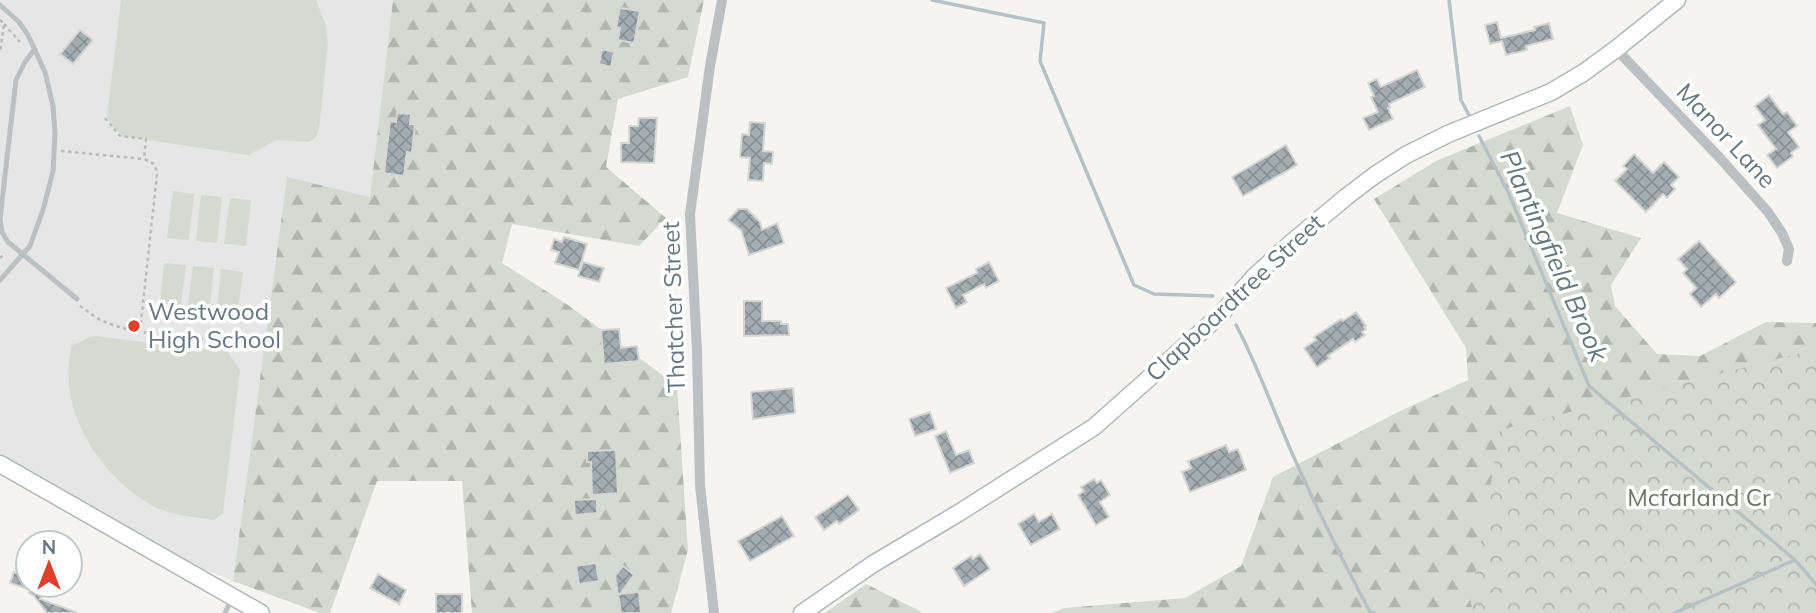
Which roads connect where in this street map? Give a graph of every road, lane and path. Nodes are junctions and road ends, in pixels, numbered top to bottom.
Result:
1 (722, 0) edge
2 (1677, 0) edge
3 (0, 5) edge
4 (2, 22) edge
5 (23, 45) dead end
6 (1616, 49) junction
7 (34, 50) junction
8 (0, 53) edge
9 (105, 118) dead end
10 (54, 150) junction
11 (145, 159) junction
12 (5, 253) dead end
13 (22, 255) junction
14 (0, 258) edge
15 (1787, 261) dead end
16 (0, 280) edge
17 (74, 300) joint
18 (140, 331) junction
19 (216, 340) dead end
20 (0, 464) edge
21 (232, 597) junction
22 (225, 613) edge
23 (261, 613) edge
24 (714, 613) edge
25 (802, 613) edge

1 - 24 street, Thatcher Street
2 - 6 main road, Clapboardtree Street
3 - 7 lane
4 - 5 path
4 - 8 path
6 - 15 street, Manor Lane
6 - 25 main road, Clapboardtree Street
7 - 10 lane
7 - 13 lane
9 - 11 path
10 - 11 path
10 - 13 lane
11 - 18 path
12 - 14 path
13 - 16 lane
13 - 17 lane
17 - 18 path
18 - 19 path
20 - 21 main road
21 - 22 lane
21 - 23 main road

